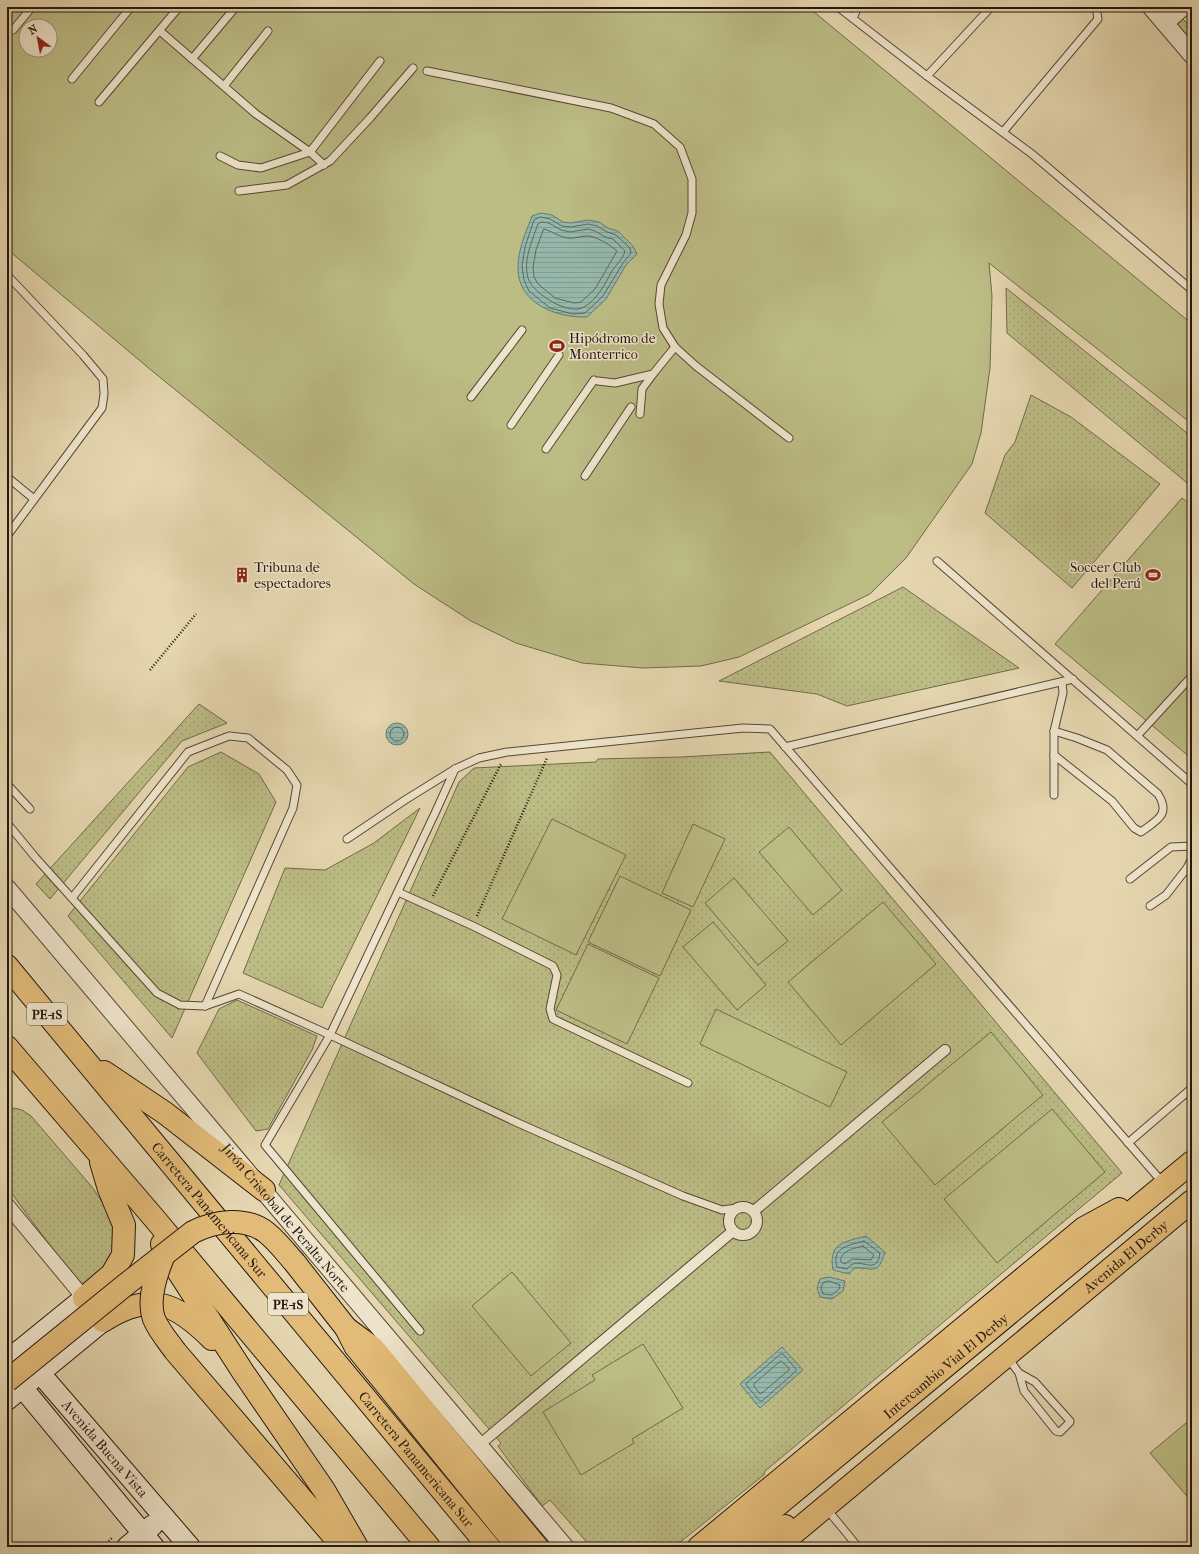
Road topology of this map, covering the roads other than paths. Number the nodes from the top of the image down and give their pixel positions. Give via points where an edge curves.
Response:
1 (32, 7) edge
2 (131, 7) edge
3 (179, 7) edge
4 (838, 7) edge
5 (858, 7) edge
6 (991, 7) edge
7 (1096, 7) edge
8 (1151, 7) edge
9 (234, 9) dead end
10 (1185, 11) edge
11 (853, 18) junction
12 (1165, 23) junction
13 (13, 30) dead end
14 (160, 31) junction
15 (268, 31) dead end
16 (1192, 55) edge
17 (192, 59) junction
18 (380, 60) dead end
19 (413, 68) dead end
20 (427, 71) dead end
21 (927, 76) junction
22 (72, 79) dead end
23 (224, 86) junction
24 (99, 102) dead end
25 (1003, 132) junction
26 (310, 152) junction
27 (220, 156) dead end
28 (324, 165) junction
29 (239, 191) dead end
30 (7, 275) edge
31 (1192, 290) edge
32 (522, 330) dead end
33 (675, 347) junction
34 (559, 355) dead end
35 (653, 374) junction
36 (471, 397) dead end
37 (631, 407) dead end
38 (640, 414) dead end
39 (511, 425) dead end
40 (788, 438) dead end
41 (546, 449) dead end
42 (585, 476) dead end
43 (7, 477) edge
44 (34, 499) junction
45 (7, 536) edge
46 (937, 561) dead end
47 (1192, 676) edge
48 (1073, 679) junction
49 (1062, 682) junction
50 (1054, 731) junction
51 (1138, 735) junction
52 (785, 747) junction
53 (1054, 755) junction
54 (455, 769) junction
55 (7, 784) edge
56 (1192, 784) edge
57 (1054, 795) dead end
58 (30, 809) dead end
59 (7, 822) edge
60 (347, 839) dead end
61 (1192, 846) edge
62 (1192, 858) edge
63 (1130, 878) dead end
64 (7, 888) edge
65 (398, 892) junction
66 (72, 898) junction
67 (1150, 906) dead end
68 (7, 966) edge
69 (205, 1006) junction
70 (330, 1035) junction
71 (7, 1047) edge
72 (945, 1050) dead end
73 (88, 1062) junction
74 (688, 1083) dead end
75 (1192, 1088) edge
76 (1128, 1143) junction
77 (98, 1154) junction
78 (1192, 1162) edge
79 (1164, 1185) junction
80 (264, 1190) junction
81 (1192, 1201) edge
82 (7, 1205) edge
83 (737, 1208) junction
84 (754, 1211) junction
85 (154, 1218) junction
86 (733, 1230) junction
87 (164, 1255) junction
88 (1078, 1297) junction
89 (84, 1298) junction
90 (103, 1321) joint
91 (346, 1328) junction
92 (420, 1331) dead end
93 (1006, 1355) junction
94 (13, 1356) edge
95 (7, 1369) edge
96 (243, 1372) junction
97 (39, 1373) junction
98 (1019, 1373) junction
99 (12, 1389) edge
100 (478, 1446) junction
101 (324, 1490) junction
102 (825, 1506) junction
103 (164, 1516) junction
104 (148, 1540) edge
105 (127, 1547) edge
106 (190, 1547) edge
107 (343, 1547) edge
108 (357, 1547) edge
109 (369, 1547) edge
110 (429, 1547) edge
111 (489, 1547) edge
112 (518, 1547) edge
113 (537, 1547) edge
114 (565, 1547) edge
115 (698, 1547) edge
116 (727, 1547) edge
117 (760, 1547) edge
118 (777, 1547) edge
119 (858, 1547) edge

1 - 13 lane
2 - 22 lane
3 - 14 lane
4 - 11 lane
5 - 11 lane
6 - 21 lane
7 - 25 lane via 1098,19
8 - 12 street
9 - 17 lane
10 - 12 street
11 - 21 lane
12 - 16 street
14 - 17 lane
14 - 24 lane
15 - 23 lane
17 - 23 lane
18 - 26 lane
19 - 28 lane via 370,118
20 - 33 lane via 611,108 654,124 680,147 692,179 692,213 686,235 661,285 660,304 663,328
21 - 25 lane
23 - 26 lane via 256,114
25 - 31 lane
26 - 27 lane via 261,168 238,165
26 - 28 lane
28 - 29 lane via 287,185
30 - 44 lane via 84,355 103,379 102,408
32 - 36 lane
33 - 35 lane
33 - 40 lane
34 - 39 lane
35 - 38 lane via 642,389
35 - 41 lane via 616,383 596,380
37 - 42 lane
43 - 44 lane
44 - 45 lane
46 - 48 lane
47 - 51 lane
48 - 49 lane
48 - 51 lane
49 - 50 lane via 1063,693
49 - 52 lane
50 - 53 lane
50 - 53 lane via 1107,750 1158,794 1163,803 1163,811 1158,820 1141,832 1134,828 1112,801
51 - 56 lane
52 - 54 lane via 770,729 743,728 507,752 478,758
52 - 76 lane
53 - 57 lane
54 - 60 lane
54 - 65 lane
55 - 58 lane
59 - 66 lane
61 - 63 lane via 1171,847
62 - 67 lane via 1166,895
64 - 80 street, Jirón Cristobal de Peralta Norte
65 - 70 lane
65 - 74 lane via 553,966 558,975 550,1009 553,1019
66 - 69 lane via 157,993 180,1005
66 - 69 lane via 188,752 229,736 248,738 288,770 297,785 293,808
68 - 73 main road, Carretera Panamericana Sur / PE-1S
69 - 70 lane via 240,994
70 - 83 lane via 676,1193 722,1210
70 - 92 lane via 265,1145
71 - 77 main road
72 - 84 street
73 - 80 main road via 165,1112
73 - 111 main road, Carretera Panamericana Sur / PE-1S
75 - 76 lane
76 - 79 lane
77 - 85 main road
77 - 89 main road via 124,1225 122,1255 112,1274
78 - 79 main road
79 - 115 main road via 1084,1228
79 - 116 main road, Intercambio Vial El Derby
80 - 100 street, Jirón Cristobal de Peralta Norte
81 - 88 main road, Avenida El Derby
82 - 89 street
83 - 84 street via 746,1207
83 - 86 street via 729,1218
84 - 86 street via 758,1219 754,1231 746,1236 736,1234
85 - 96 main road via 163,1248
85 - 110 main road
86 - 100 street
87 - 91 main road, bridge via 193,1232 204,1227 225,1222 255,1226 278,1243
87 - 99 main road, bridge
87 - 107 main road, bridge via 155,1280 152,1308 154,1320 161,1332
88 - 93 main road
88 - 117 main road via 1016,1332
89 - 94 main road
90 - 96 main road via 136,1305 156,1304 178,1310 196,1323
90 - 97 main road
91 - 112 main road via 355,1346
91 - 113 main road via 373,1348
93 - 98 lane
93 - 102 main road
94 - 97 main road, Avenida Buena Vista
95 - 99 main road, Avenida Buena Vista
96 - 101 main road
97 - 99 main road
97 - 103 main road, Avenida Buena Vista
98 - 98 lane via 1024,1391 1056,1431 1060,1432 1070,1421 1035,1382
99 - 104 main road, Avenida Buena Vista
100 - 114 street, Jirón Cristobal de Peralta Norte
101 - 108 main road
101 - 109 main road
102 - 118 main road
102 - 119 lane
103 - 104 main road
103 - 106 main road, Avenida Buena Vista
104 - 105 main road

